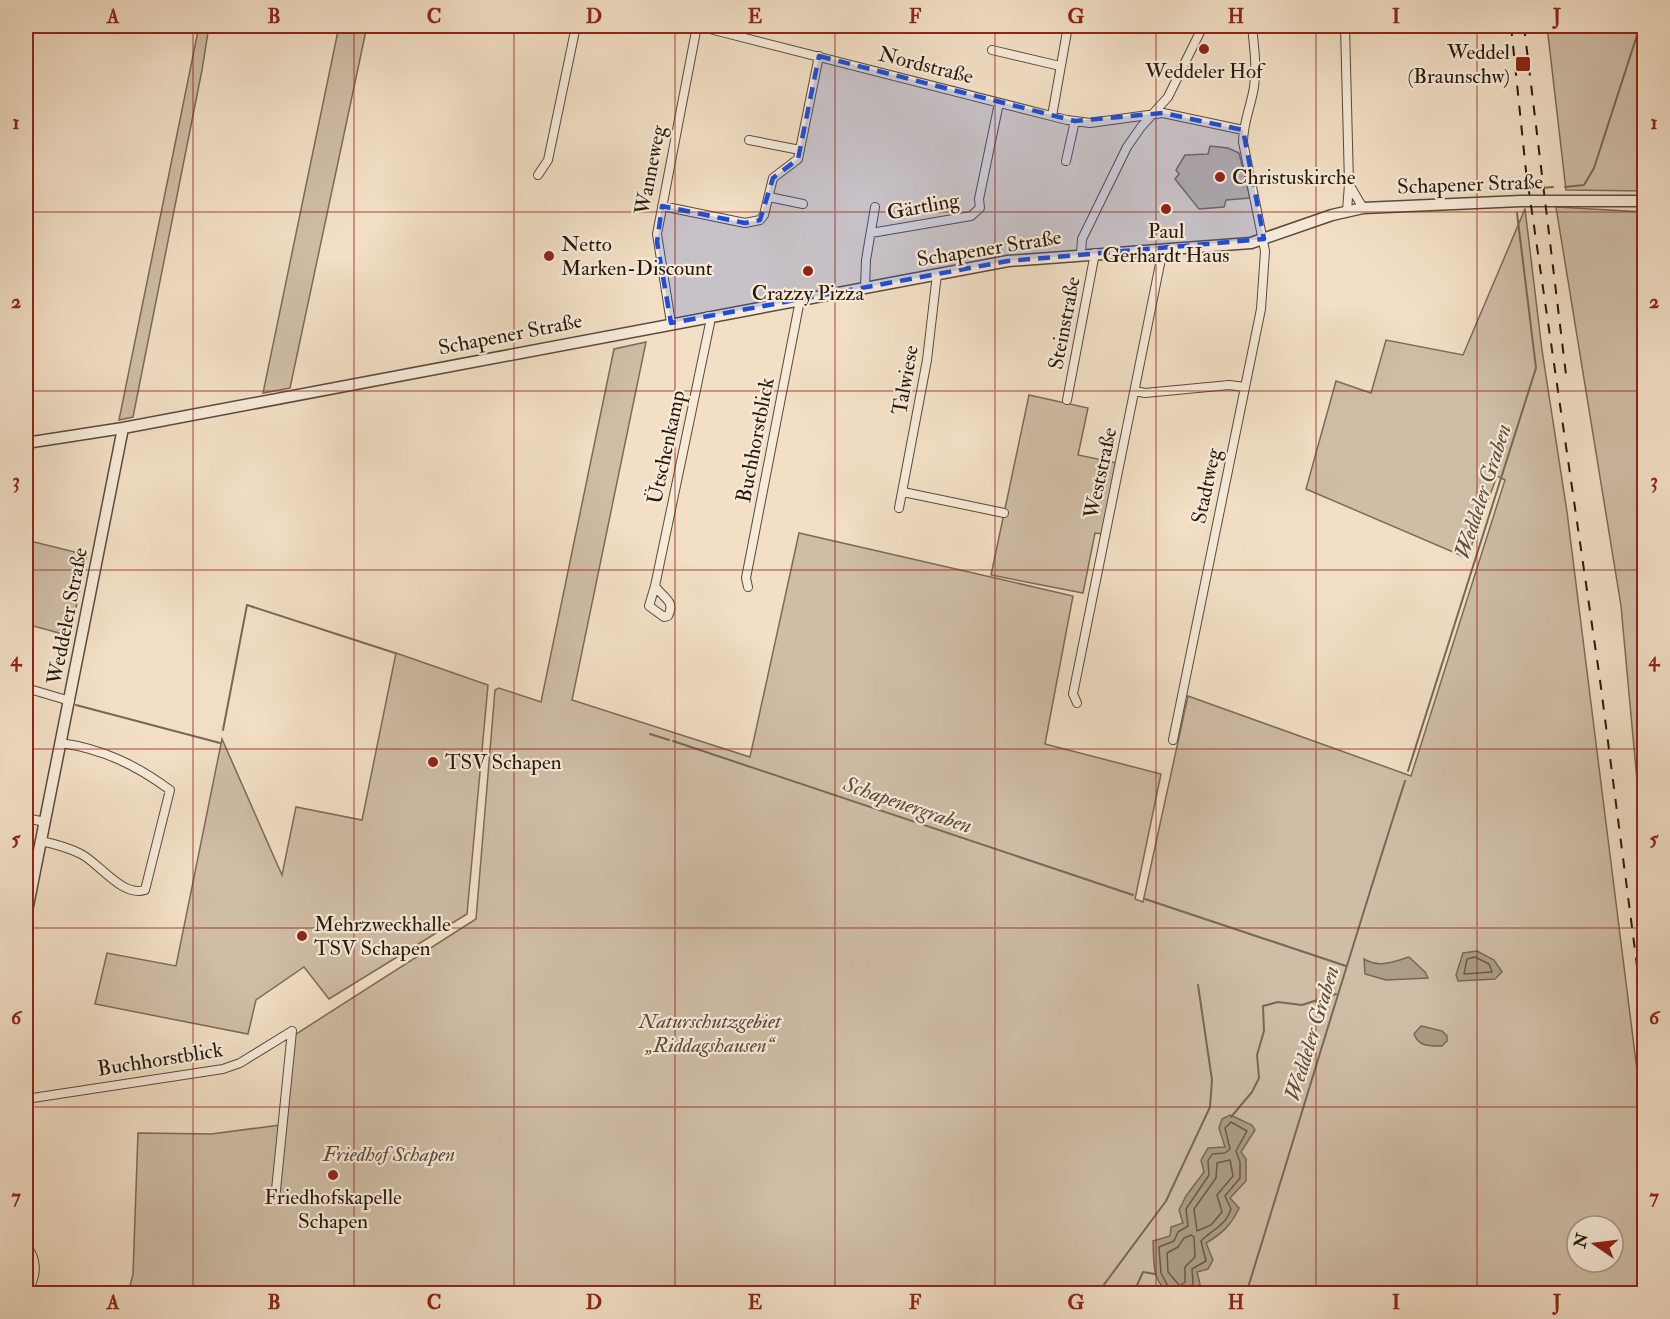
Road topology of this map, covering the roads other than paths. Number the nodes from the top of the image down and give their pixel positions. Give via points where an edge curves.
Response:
1 (576, 26) edge
2 (698, 26) edge
3 (1068, 26) edge
4 (1203, 26) edge
5 (1252, 26) edge
6 (1344, 26) edge
7 (992, 50) dead end
8 (819, 56) junction
9 (1060, 66) junction
10 (999, 102) junction
11 (1155, 114) junction
12 (1052, 116) junction
13 (1075, 121) junction
14 (1243, 130) junction
15 (748, 140) dead end
16 (800, 150) junction
17 (1066, 161) dead end
18 (538, 175) dead end
19 (1350, 184) junction
20 (769, 197) junction
21 (1644, 201) edge
22 (803, 204) dead end
23 (662, 206) junction
24 (875, 207) dead end
25 (1363, 208) junction
26 (1347, 211) junction
27 (871, 233) junction
28 (1264, 239) junction
29 (1163, 249) junction
30 (1095, 253) junction
31 (1081, 254) junction
32 (937, 274) junction
33 (864, 288) junction
34 (800, 300) junction
35 (708, 316) junction
36 (671, 323) junction
37 (1245, 387) junction
38 (1135, 391) junction
39 (1066, 400) dead end
40 (123, 428) junction
41 (26, 443) edge
42 (903, 492) junction
43 (899, 508) dead end
44 (1004, 513) dead end
45 (655, 586) dead end
46 (748, 587) dead end
47 (26, 688) edge
48 (70, 701) junction
49 (1077, 703) dead end
50 (1173, 740) dead end
51 (61, 743) junction
52 (26, 818) edge
53 (45, 822) junction
54 (41, 841) junction
55 (26, 916) edge
56 (26, 1099) edge
57 (275, 1200) dead end
58 (26, 1245) edge
59 (27, 1293) edge

1 - 18 street via 548,160
2 - 8 street, Nordstraße
2 - 23 street, Wanneweg
3 - 9 street
4 - 11 street via 1175,85
5 - 14 street, Stadtweg via 1256,71
6 - 19 street
7 - 9 street
8 - 10 street, Nordstraße
8 - 16 street
9 - 12 street
10 - 12 street, Nordstraße
10 - 27 street, Gärtling via 980,208 971,216
11 - 13 street, Nordstraße via 1090,123
11 - 14 street, Nordstraße
11 - 31 street via 1127,147 1082,239
12 - 13 street, Nordstraße
13 - 17 street
14 - 28 street, Stadtweg via 1244,153
15 - 16 street
16 - 20 street via 798,159 773,178
19 - 25 street
19 - 26 street
20 - 22 street
20 - 23 street via 760,220 745,223
21 - 25 street, Schapener Straße
23 - 36 street, Wanneweg via 657,242
24 - 27 street, Gärtling
25 - 26 street, Schapener Straße
26 - 28 street, Schapener Straße
27 - 33 street, Gärtling
28 - 29 street, Schapener Straße via 1236,245
28 - 37 street, Stadtweg via 1261,309
29 - 30 street, Schapener Straße
29 - 38 street, Weststraße
30 - 31 street, Schapener Straße
30 - 39 street, Steinstraße
31 - 32 street, Schapener Straße via 1008,261
32 - 33 street, Schapener Straße
32 - 42 street, Talwiese via 927,360
33 - 34 street, Schapener Straße
34 - 35 street, Schapener Straße
34 - 46 street, Buchhorstblick via 746,578
35 - 36 street, Schapener Straße
35 - 45 street, Ütschenkamp via 710,324
36 - 40 street, Schapener Straße
37 - 38 street
37 - 50 street, Stadtweg
38 - 49 street, Weststraße via 1073,694
40 - 41 street, Schapener Straße
40 - 48 street, Weddeler Straße
42 - 43 street, Talwiese
42 - 44 street
47 - 48 street
48 - 51 street, Weddeler Straße
51 - 53 street, Weddeler Straße
51 - 54 street via 97,749 116,757 170,790 145,890 135,890 117,881 82,855
52 - 53 street
53 - 54 street, Weddeler Straße
54 - 55 street, Weddeler Straße
56 - 57 street, Buchhorstblick via 223,1069 292,1031
58 - 59 street via 35,1264 34,1281

